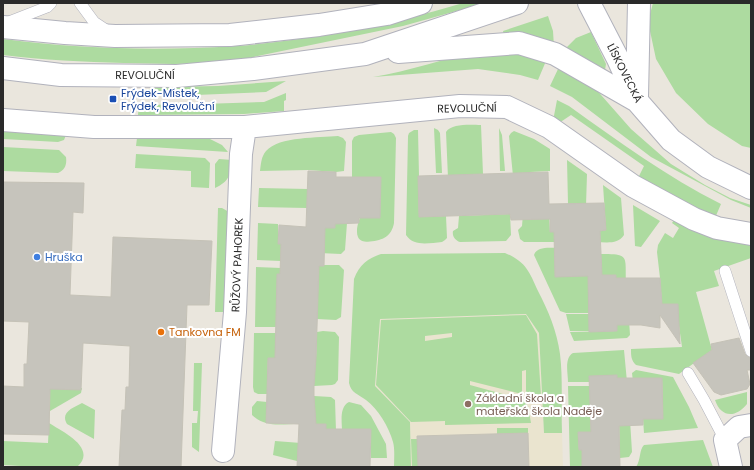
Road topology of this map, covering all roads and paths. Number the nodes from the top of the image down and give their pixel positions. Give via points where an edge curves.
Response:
1 (51, 3) edge
2 (80, 3) edge
3 (422, 3) edge
4 (517, 3) edge
5 (589, 3) edge
6 (639, 3) edge
7 (3, 26) edge
8 (115, 36) junction
9 (365, 54) junction
10 (3, 68) edge
11 (637, 101) junction
12 (3, 120) edge
13 (246, 127) junction
14 (751, 188) edge
15 (751, 234) edge
16 (725, 271) dead end
17 (751, 351) edge
18 (688, 373) dead end
19 (738, 431) edge
20 (223, 451) dead end
21 (731, 467) edge

1 - 7 lane
2 - 8 lane via 94,22
3 - 8 main road via 380,15 230,35
4 - 9 main road, REVOLUČNÍ
5 - 11 main road, LÍSKOVECKÁ
6 - 11 main road
7 - 8 main road via 65,34
9 - 10 main road, REVOLUČNÍ via 177,76 61,75
9 - 11 main road via 519,43 555,54
11 - 14 main road, LÍSKOVECKÁ via 671,140 708,167
12 - 13 main road, REVOLUČNÍ via 94,127
13 - 15 main road, REVOLUČNÍ via 460,106 507,107 549,127 633,186 694,219 717,228
13 - 20 main road, RŮŽOVÝ PAHOREK via 241,154 235,312
16 - 17 lane
18 - 19 lane via 704,400
19 - 21 main road

